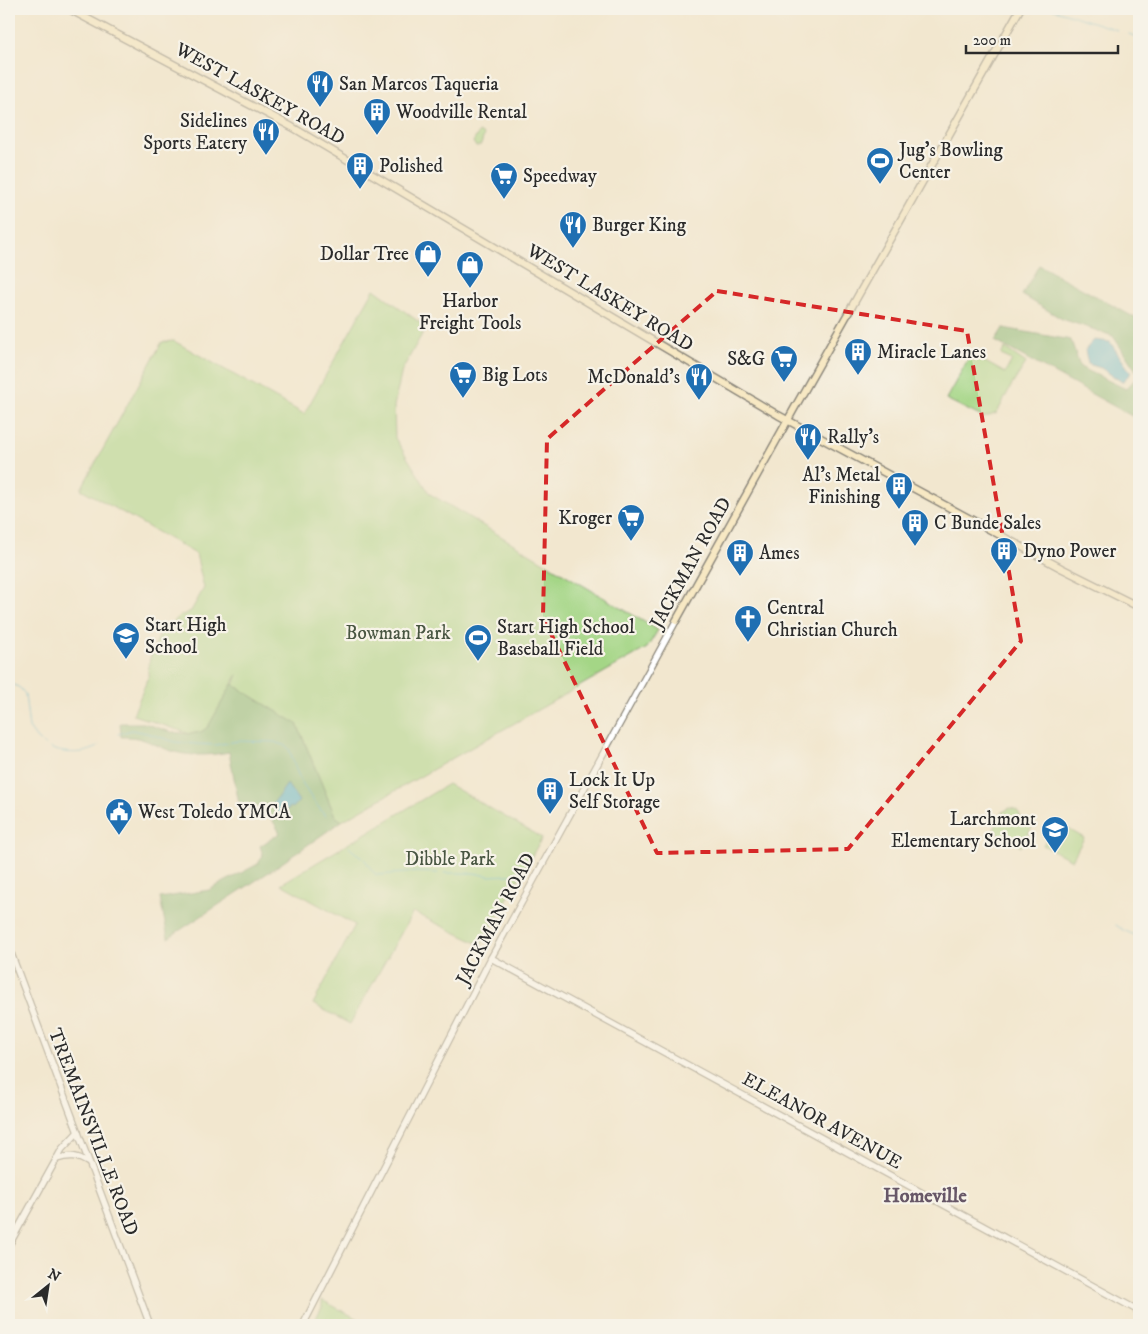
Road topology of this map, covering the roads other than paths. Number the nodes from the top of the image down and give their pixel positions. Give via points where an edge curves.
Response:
1 (69, 9) edge
2 (1020, 9) edge
3 (787, 420) junction
4 (1139, 607) edge
5 (676, 621) joint
6 (9, 948) edge
7 (491, 958) junction
8 (78, 1132) junction
9 (56, 1159) junction
10 (89, 1163) junction
11 (9, 1245) edge
12 (1139, 1311) edge
13 (150, 1325) edge
14 (303, 1325) edge

1 - 3 main road, WEST LASKEY ROAD via 318,141
2 - 3 main road, JACKMAN ROAD
3 - 4 main road, WEST LASKEY ROAD
3 - 5 main road, JACKMAN ROAD
5 - 7 street, JACKMAN ROAD
6 - 8 street, TREMAINSVILLE ROAD
7 - 12 street, ELEANOR AVENUE
7 - 14 street, JACKMAN ROAD
8 - 9 street
8 - 10 street, TREMAINSVILLE ROAD
9 - 10 street via 72,1155
9 - 11 street
10 - 13 street, TREMAINSVILLE ROAD

